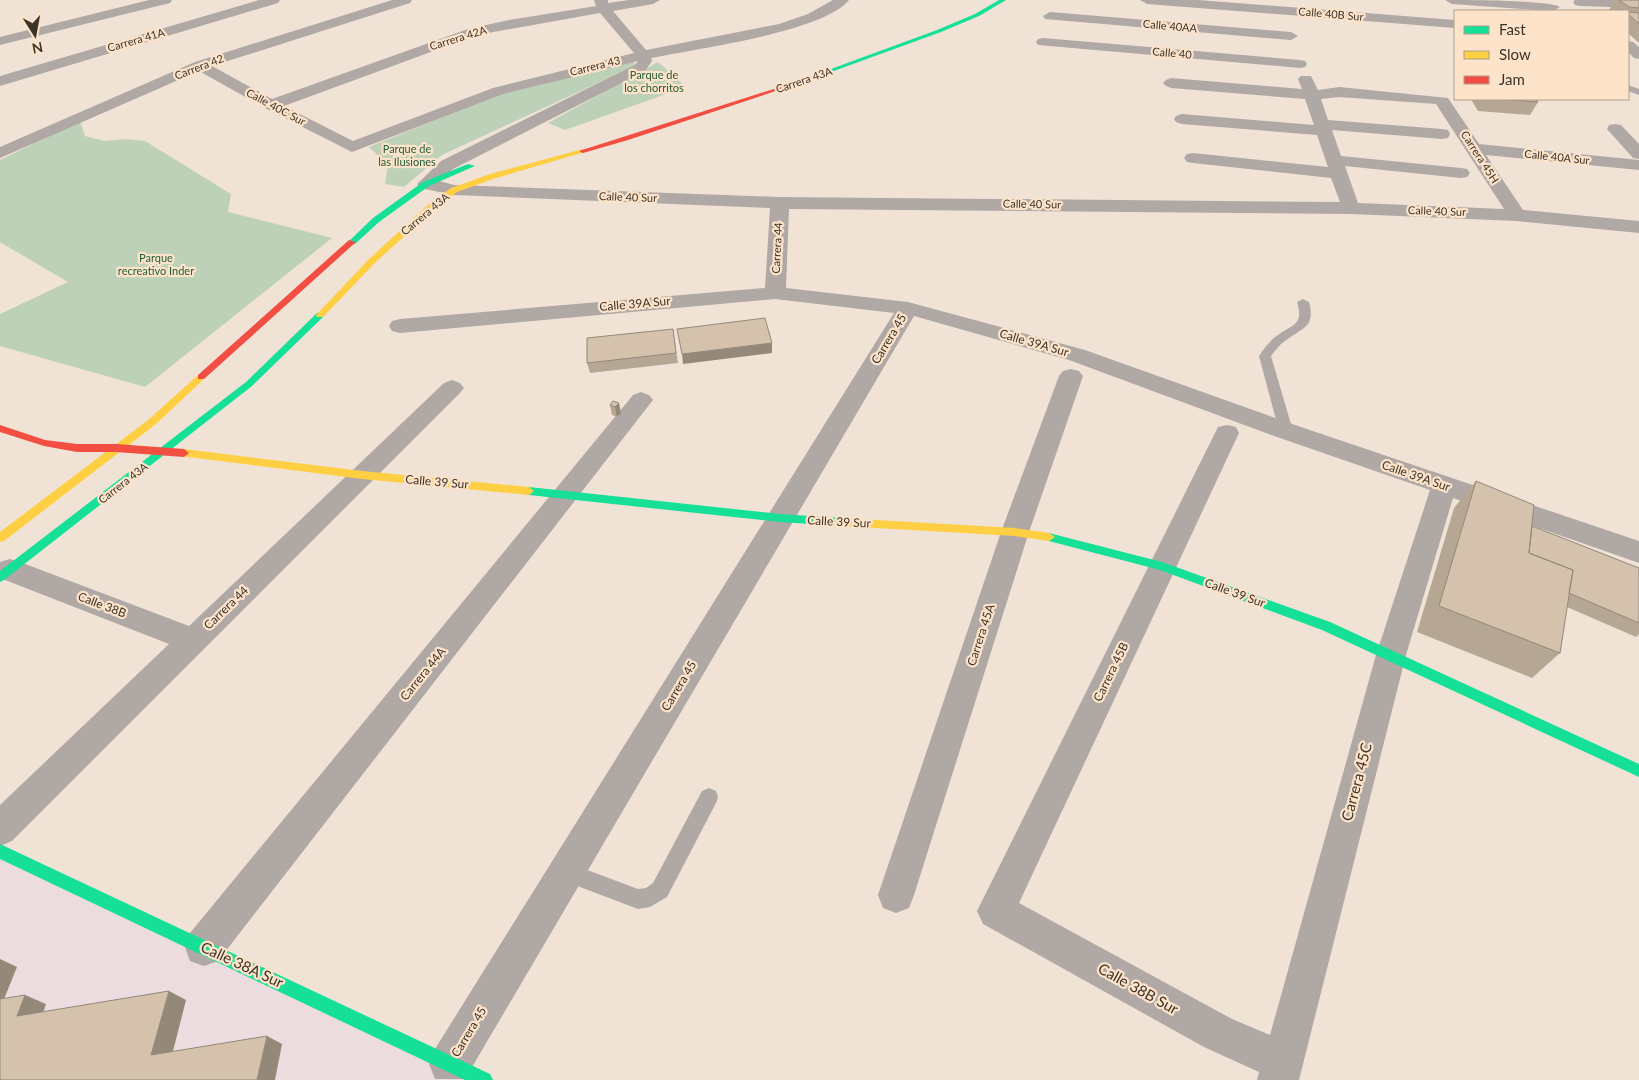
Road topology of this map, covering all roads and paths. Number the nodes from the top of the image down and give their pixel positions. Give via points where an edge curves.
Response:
1 (273, 0) edge
2 (358, 0) edge
3 (405, 0) edge
4 (653, 0) edge
5 (842, 0) edge
6 (1003, 0) edge
7 (1147, 0) edge
8 (1343, 0) edge
9 (1452, 0) edge
10 (602, 4) edge
11 (1582, 4) edge
12 (1639, 4) edge
13 (161, 6) edge
14 (1553, 7) dead end
15 (378, 9) junction
16 (1285, 10) junction
17 (1050, 16) dead end
18 (1351, 16) junction
19 (191, 24) junction
20 (1454, 24) edge
21 (1291, 36) junction
22 (1043, 42) dead end
23 (1629, 46) edge
24 (2, 48) edge
25 (643, 55) junction
26 (1639, 55) edge
27 (22, 61) dead end
28 (1300, 64) junction
29 (200, 66) junction
30 (36, 69) junction
31 (0, 81) edge
32 (1171, 83) dead end
33 (1313, 95) junction
34 (270, 105) junction
35 (1182, 119) dead end
36 (1322, 128) junction
37 (1615, 129) dead end
38 (1442, 134) dead end
39 (352, 147) joint
40 (1476, 149) junction
41 (0, 153) edge
42 (1639, 154) edge
43 (1193, 158) dead end
44 (480, 164) dead end
45 (1639, 165) edge
46 (1336, 166) junction
47 (1461, 173) dead end
48 (426, 184) junction
49 (454, 190) junction
50 (780, 203) junction
51 (1351, 208) junction
52 (1517, 215) junction
53 (1639, 228) edge
54 (775, 293) junction
55 (1302, 302) dead end
56 (908, 308) junction
57 (400, 326) dead end
58 (1071, 376) dead end
59 (452, 388) dead end
60 (641, 400) dead end
61 (0, 428) edge
62 (1286, 431) junction
63 (1228, 433) dead end
64 (116, 448) junction
65 (164, 451) junction
66 (362, 475) junction
67 (1444, 486) junction
68 (567, 494) junction
69 (780, 518) junction
70 (1015, 532) junction
71 (0, 538) edge
72 (1639, 552) edge
73 (1162, 566) junction
74 (5, 574) edge
75 (193, 640) junction
76 (1391, 655) junction
77 (1639, 770) edge
78 (709, 797) dead end
79 (0, 829) edge
80 (0, 851) edge
81 (566, 872) junction
82 (896, 895) dead end
83 (996, 911) joint
84 (204, 947) junction
85 (450, 1064) junction
86 (1280, 1071) edge
87 (484, 1080) edge

1 - 19 street, Carrera 41A
2 - 15 street
3 - 15 street, Carrera 42
4 - 10 street, Carrera 42A
5 - 25 street, Carrera 43 via 807,20 782,28
6 - 49 main road, Carrera 43A via 946,28 822,75
7 - 16 street, Calle 40B Sur
8 - 18 street
9 - 14 street
10 - 25 street
10 - 34 street, Carrera 42A via 473,32
11 - 12 street
13 - 19 street
13 - 24 street
15 - 29 street, Carrera 42
16 - 18 street, Calle 40B Sur
16 - 21 street
17 - 21 street, Calle 40AA
18 - 20 street, Calle 40B Sur
19 - 30 street, Carrera 41A
21 - 28 street
22 - 28 street, Calle 40
23 - 26 street
25 - 39 street, Carrera 43 via 498,91
25 - 48 street, Carrera 43A via 645,61 640,68 447,165
27 - 30 street
28 - 33 street
29 - 34 street, Calle 40C Sur
29 - 41 street, Carrera 42
30 - 31 street, Carrera 41A
32 - 33 street
33 - 36 street
33 - 40 street, Carrera 45H via 1339,92 1437,100
34 - 39 street, Calle 40C Sur
35 - 36 street
36 - 38 street
36 - 46 street
37 - 42 street
40 - 45 street, Calle 40A Sur
40 - 52 street, Carrera 45H
43 - 46 street
44 - 48 main road, Carrera 43A
46 - 47 street
46 - 51 street
48 - 49 street, Calle 40 Sur
48 - 64 main road, Carrera 43A via 376,220 152,422
49 - 50 street, Calle 40 Sur
49 - 65 main road, Carrera 43A via 372,261 249,384
50 - 51 street, Calle 40 Sur
50 - 54 street, Carrera 44
51 - 52 street, Calle 40 Sur
52 - 53 street, Calle 40 Sur
54 - 56 street, Calle 39A Sur
54 - 57 street, Calle 39A Sur
55 - 62 lane via 1306,311 1300,328 1280,339 1265,356
56 - 62 street, Calle 39A Sur via 1077,355
56 - 69 street, Carrera 45
58 - 70 street, Carrera 45A
59 - 66 street, Carrera 44
60 - 68 street, Carrera 44A
61 - 64 main road, Calle 39 Sur via 77,448
62 - 67 street, Calle 39A Sur
63 - 73 street, Carrera 45B
64 - 65 main road, Calle 39 Sur
64 - 71 main road, Carrera 43A
65 - 66 main road, Calle 39 Sur
65 - 74 main road, Carrera 43A
66 - 68 main road, Calle 39 Sur
66 - 75 street, Carrera 44
67 - 72 street, Calle 39A Sur
67 - 76 street, Carrera 45C
68 - 69 main road, Calle 39 Sur
68 - 84 street, Carrera 44A
69 - 70 main road, Calle 39 Sur
69 - 81 street, Carrera 45
70 - 73 main road, Calle 39 Sur via 1059,539
70 - 82 street, Carrera 45A
73 - 76 main road, Calle 39 Sur via 1326,626
73 - 83 street, Carrera 45B
74 - 75 street, Calle 38B
75 - 79 street, Carrera 44
76 - 77 main road, Calle 39 Sur
76 - 86 street, Carrera 45C
78 - 81 lane via 660,890 650,898 638,899
80 - 84 main road, Calle 38A Sur
81 - 85 street, Carrera 45
83 - 86 street, Calle 38B Sur via 1218,1033
84 - 85 main road, Calle 38A Sur
85 - 87 main road, Calle 38A Sur

